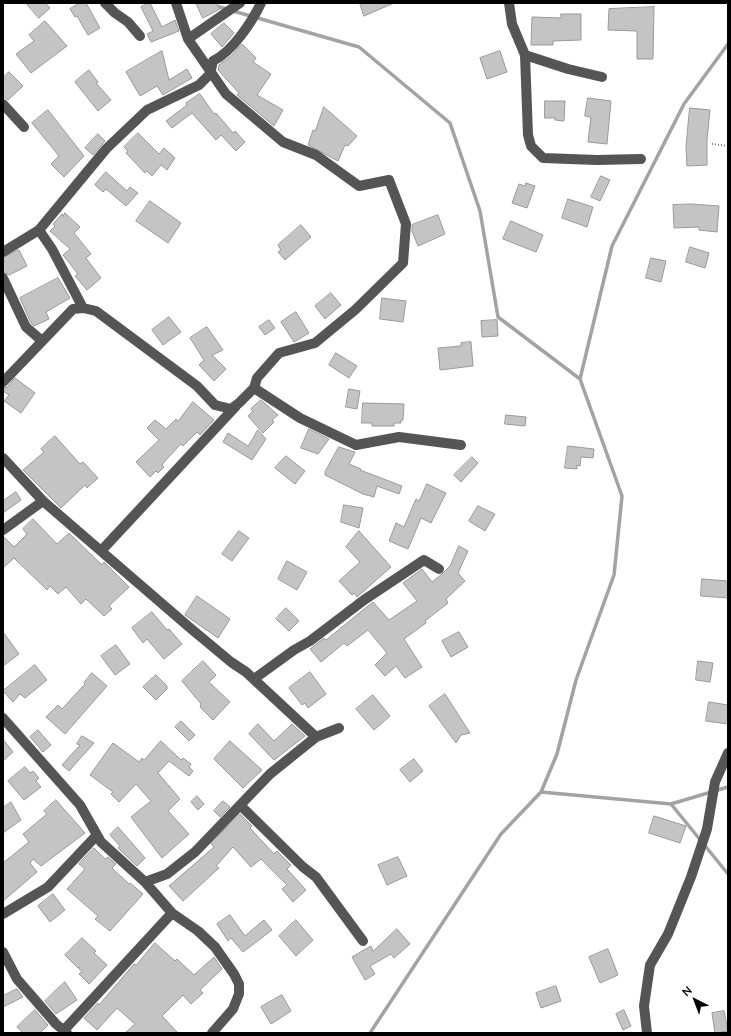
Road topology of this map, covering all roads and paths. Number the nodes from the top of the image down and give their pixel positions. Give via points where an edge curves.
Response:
1 (105, 3) edge
2 (176, 3) edge
3 (240, 3) edge
4 (261, 3) edge
5 (509, 3) edge
6 (140, 36) dead end
7 (188, 39) junction
8 (525, 55) junction
9 (210, 74) junction
10 (602, 77) dead end
11 (3, 104) edge
12 (24, 127) dead end
13 (712, 144) dead end
14 (728, 146) edge
15 (641, 159) dead end
16 (38, 230) junction
17 (3, 252) edge
18 (3, 278) edge
19 (83, 308) junction
20 (42, 340) junction
21 (3, 382) edge
22 (254, 388) junction
23 (239, 403) junction
24 (461, 444) dead end
25 (3, 458) edge
26 (43, 501) junction
27 (3, 530) edge
28 (101, 551) junction
29 (439, 569) dead end
30 (254, 679) junction
31 (3, 718) edge
32 (339, 728) dead end
33 (316, 737) junction
34 (728, 753) edge
35 (241, 806) junction
36 (98, 835) junction
37 (145, 882) junction
38 (172, 913) junction
39 (3, 914) edge
40 (363, 940) dead end
41 (3, 952) edge
42 (66, 1031) edge
43 (212, 1033) edge
44 (647, 1033) edge

1 - 6 street
2 - 7 street
3 - 7 street
4 - 9 street via 242,34 213,61
5 - 8 street via 512,24
7 - 9 street
8 - 10 street
8 - 15 street via 528,135 531,146 543,158
9 - 16 street via 199,85 147,110 106,149
9 - 22 street via 226,94 283,142 316,155 359,186 389,180 406,224 403,263 355,310 315,343 279,353 257,378
11 - 12 street
13 - 14 path
16 - 17 street
16 - 19 street via 52,249
18 - 20 street via 26,327
19 - 20 street via 73,309
19 - 23 street via 96,311 197,386 215,405 231,409
20 - 21 street
22 - 23 street
22 - 24 street via 300,418 356,444 399,437
23 - 28 street
25 - 26 street
26 - 27 street
26 - 28 street
28 - 30 street
29 - 30 street via 424,560
30 - 33 street
31 - 36 street via 70,792
32 - 33 street
33 - 35 street via 270,774
34 - 44 street via 715,782 706,829 691,877 668,934 650,964 644,1006
35 - 37 street via 195,852 167,874
35 - 40 street via 303,868 316,877
36 - 37 street via 112,853
36 - 39 street via 48,888
37 - 38 street
38 - 42 street
38 - 43 street via 216,947 240,984 233,1010
41 - 42 street via 17,979 56,1024

